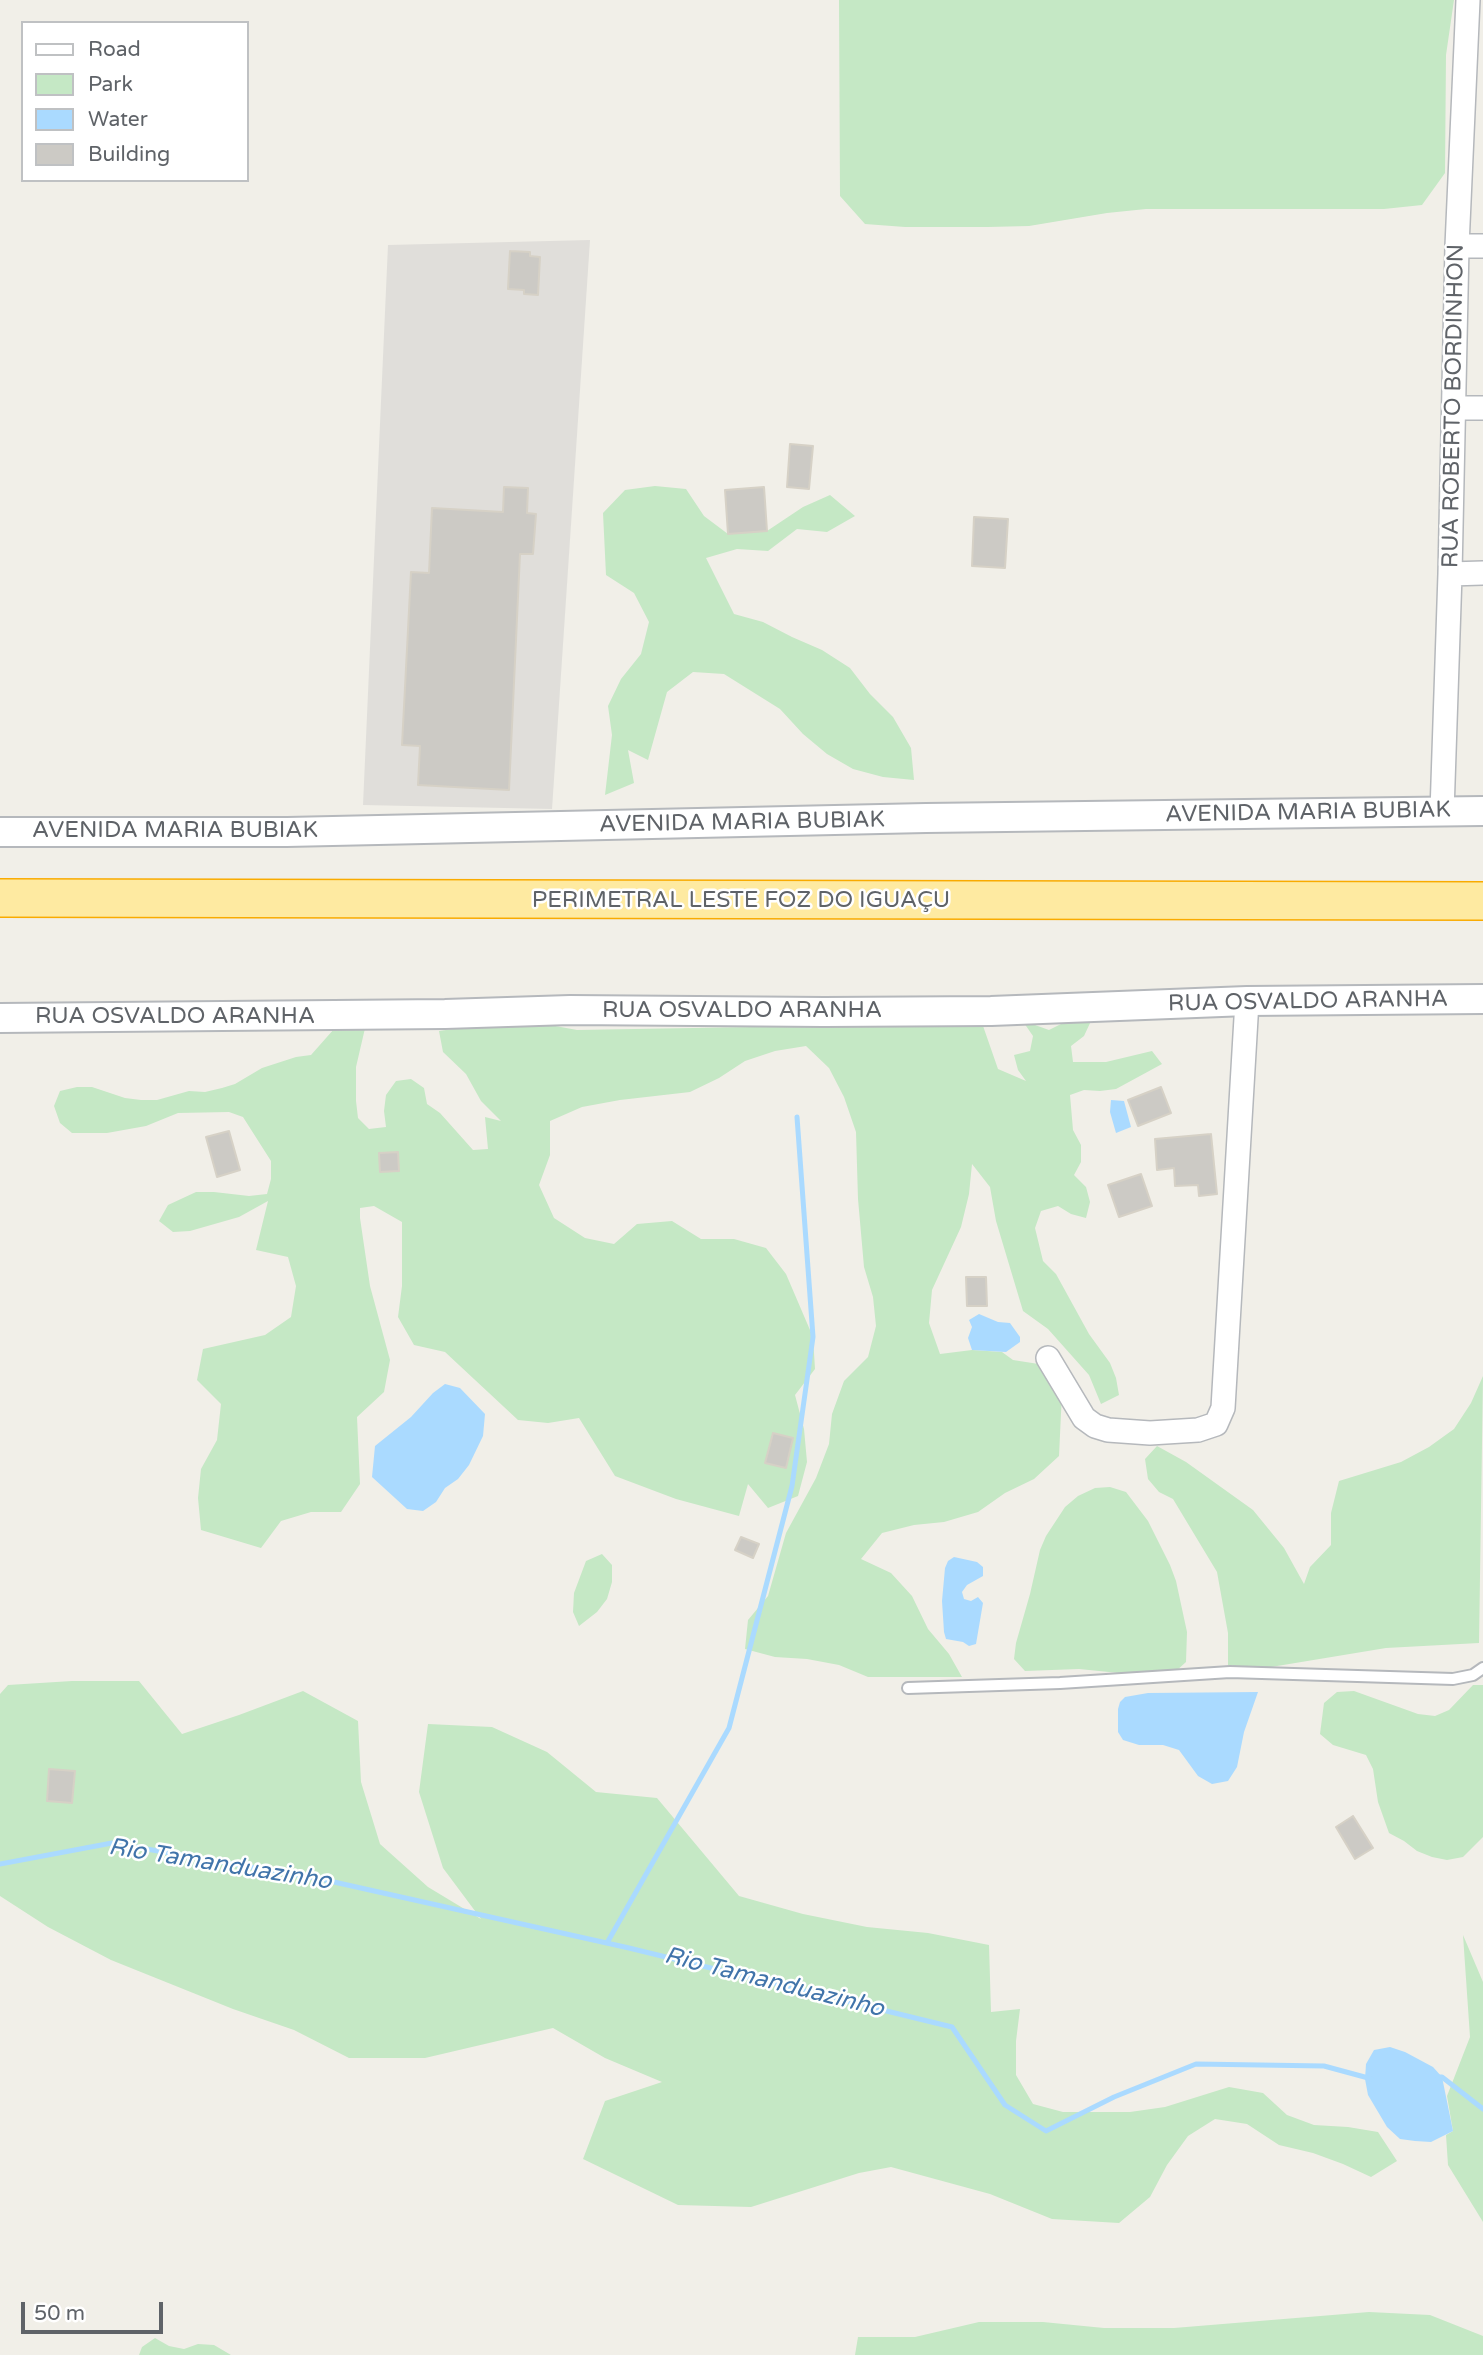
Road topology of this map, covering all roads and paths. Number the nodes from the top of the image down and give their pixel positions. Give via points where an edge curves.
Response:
1 (1468, 0) edge
2 (1457, 246) junction
3 (1483, 246) edge
4 (1454, 408) junction
5 (1483, 408) edge
6 (1483, 573) edge
7 (1450, 574) junction
8 (1483, 811) edge
9 (1442, 812) junction
10 (0, 832) edge
11 (0, 898) edge
12 (1483, 901) edge
13 (1483, 999) edge
14 (1247, 1001) junction
15 (0, 1018) edge
16 (1048, 1358) dead end
17 (1483, 1668) edge
18 (908, 1688) dead end

1 - 2 street, RUA ROBERTO BORDINHON
2 - 3 street
2 - 4 street, RUA ROBERTO BORDINHON
4 - 5 street
4 - 7 street, RUA ROBERTO BORDINHON
6 - 7 street
7 - 9 street, RUA ROBERTO BORDINHON
8 - 9 street, AVENIDA MARIA BUBIAK
9 - 10 street, AVENIDA MARIA BUBIAK via 287,832
11 - 12 highway, PERIMETRAL LESTE FOZ DO IGUAÇU
13 - 14 street, RUA OSVALDO ARANHA
14 - 15 street, RUA OSVALDO ARANHA via 991,1011 570,1010
14 - 16 street via 1223,1408 1216,1424 1198,1430 1150,1433 1095,1426 1084,1418
17 - 18 lane via 1452,1679 1230,1672

